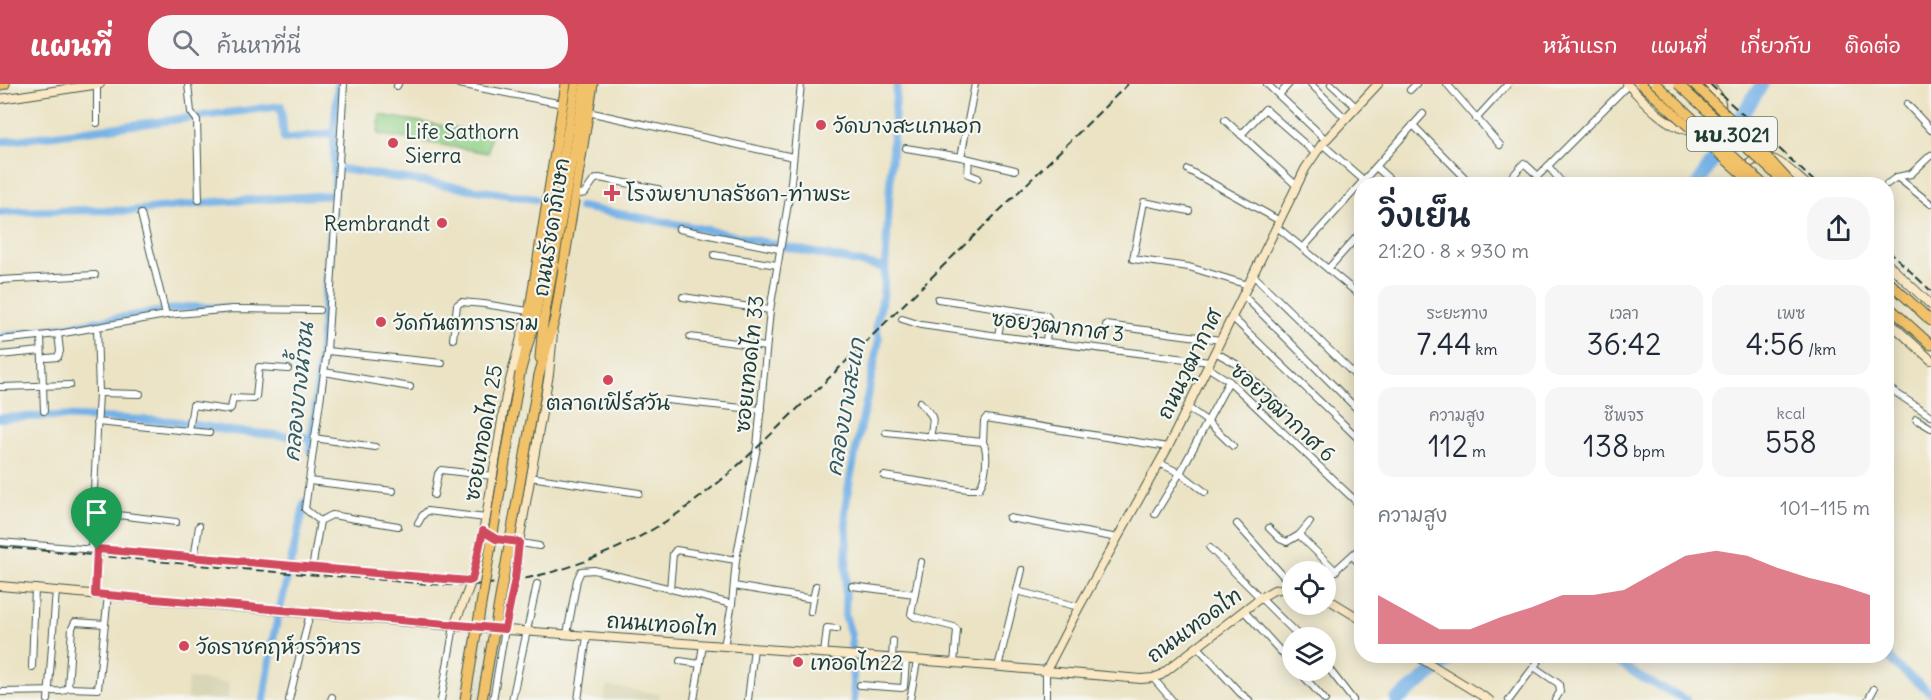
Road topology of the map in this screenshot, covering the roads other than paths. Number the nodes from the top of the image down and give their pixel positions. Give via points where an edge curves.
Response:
1 (5, 84) edge
2 (98, 84) edge
3 (188, 84) edge
4 (344, 84) edge
5 (459, 84) edge
6 (566, 84) edge
7 (576, 84) edge
8 (585, 84) edge
9 (593, 84) edge
10 (801, 84) edge
11 (975, 84) edge
12 (1267, 84) edge
13 (1289, 84) edge
14 (1311, 84) edge
15 (1331, 84) edge
16 (1378, 84) edge
17 (1416, 84) edge
18 (1447, 84) edge
19 (1508, 84) edge
20 (1641, 84) edge
21 (1656, 84) edge
22 (1678, 84) edge
23 (1694, 84) edge
24 (1708, 84) edge
25 (0, 85) edge
26 (1627, 85) edge
27 (1410, 90) dead end
28 (1279, 94) junction
29 (0, 99) edge
30 (563, 104) junction
31 (1907, 104) dead end
32 (1356, 107) junction
33 (588, 112) junction
34 (1423, 114) dead end
35 (1345, 118) junction
36 (1476, 119) junction
37 (1225, 120) dead end
38 (97, 123) dead end
39 (1413, 125) junction
40 (1931, 130) edge
41 (1241, 135) junction
42 (1324, 142) junction
43 (1500, 145) dead end
44 (906, 148) dead end
45 (1315, 153) junction
46 (1931, 155) edge
47 (793, 157) junction
48 (961, 158) junction
49 (969, 159) junction
50 (1548, 166) junction
51 (1376, 167) junction
52 (1015, 170) dead end
53 (1188, 170) dead end
54 (1360, 177) edge
55 (1370, 177) edge
56 (1387, 177) edge
57 (1464, 177) edge
58 (1512, 177) edge
59 (1557, 177) edge
60 (1742, 177) edge
61 (1745, 177) edge
62 (1756, 177) edge
63 (1778, 177) edge
64 (1785, 177) edge
65 (1798, 177) edge
66 (1897, 177) junction
67 (978, 178) dead end
68 (1894, 179) edge
69 (1298, 186) junction
70 (658, 189) dead end
71 (575, 195) junction
72 (1354, 195) edge
73 (199, 200) dead end
74 (1931, 204) edge
75 (1189, 211) dead end
76 (141, 214) dead end
77 (1278, 224) junction
78 (679, 228) dead end
79 (1354, 240) edge
80 (780, 247) junction
81 (1303, 248) junction
82 (714, 255) dead end
83 (777, 265) junction
84 (1328, 269) junction
85 (1894, 270) edge
86 (1253, 275) junction
87 (95, 276) dead end
88 (0, 280) edge
89 (1248, 285) junction
90 (1894, 287) edge
91 (1354, 290) edge
92 (1243, 295) junction
93 (683, 297) dead end
94 (938, 299) dead end
95 (1931, 305) edge
96 (1003, 308) junction
97 (319, 310) dead end
98 (770, 310) junction
99 (1894, 311) edge
100 (528, 313) junction
101 (166, 315) junction
102 (1232, 316) junction
103 (555, 318) junction
104 (902, 319) dead end
105 (1931, 321) edge
106 (1106, 325) dead end
107 (1894, 326) edge
108 (97, 327) junction
109 (58, 334) junction
110 (41, 336) junction
111 (998, 336) junction
112 (690, 337) dead end
113 (453, 339) dead end
114 (0, 340) edge
115 (1221, 340) junction
116 (1046, 342) junction
117 (1931, 345) edge
118 (766, 347) junction
119 (41, 351) junction
120 (327, 351) junction
121 (1215, 352) junction
122 (0, 355) edge
123 (47, 358) dead end
124 (1931, 360) edge
125 (442, 363) dead end
126 (1209, 364) junction
127 (288, 369) dead end
128 (324, 372) junction
129 (520, 373) junction
130 (1354, 374) edge
131 (539, 375) junction
132 (1229, 381) junction
133 (70, 385) dead end
134 (43, 386) junction
135 (0, 387) edge
136 (411, 387) dead end
137 (1894, 392) edge
138 (99, 393) junction
139 (140, 394) dead end
140 (667, 400) dead end
141 (920, 402) dead end
142 (1354, 406) edge
143 (1187, 407) junction
144 (761, 410) junction
145 (44, 411) dead end
146 (1286, 411) dead end
147 (1931, 416) edge
148 (98, 418) junction
149 (1916, 419) dead end
150 (1208, 422) junction
151 (190, 426) junction
152 (1931, 428) edge
153 (886, 432) dead end
154 (209, 433) dead end
155 (1354, 434) edge
156 (930, 436) junction
157 (314, 438) junction
158 (983, 442) junction
159 (1233, 446) dead end
160 (375, 447) dead end
161 (1168, 447) junction
162 (1159, 463) junction
163 (1179, 473) junction
164 (493, 476) junction
165 (884, 476) dead end
166 (530, 477) junction
167 (309, 481) junction
168 (393, 491) dead end
169 (1204, 492) dead end
170 (639, 493) dead end
171 (434, 495) dead end
172 (1354, 499) edge
173 (93, 512) junction
174 (1155, 514) dead end
175 (486, 518) junction
176 (1009, 518) dead end
177 (320, 521) junction
178 (176, 522) dead end
179 (1310, 522) dead end
180 (418, 523) dead end
181 (1237, 524) dead end
182 (199, 526) dead end
183 (398, 526) dead end
184 (1269, 528) dead end
185 (483, 531) junction
186 (1299, 535) junction
187 (1118, 538) junction
188 (0, 542) edge
189 (519, 542) junction
190 (539, 546) dead end
191 (1210, 548) dead end
192 (94, 549) junction
193 (1352, 556) edge
194 (194, 559) junction
195 (736, 560) junction
196 (1326, 561) edge
197 (921, 562) dead end
198 (312, 569) junction
199 (1022, 570) dead end
200 (1336, 571) edge
201 (1282, 575) edge
202 (472, 580) junction
203 (537, 584) dead end
204 (0, 586) edge
205 (734, 586) junction
206 (816, 586) dead end
207 (852, 586) dead end
208 (35, 588) junction
209 (670, 589) junction
210 (1282, 589) edge
211 (57, 590) junction
212 (1020, 592) dead end
213 (95, 594) junction
214 (915, 594) junction
215 (108, 595) junction
216 (813, 598) junction
217 (1260, 598) junction
218 (732, 604) junction
219 (1336, 604) edge
220 (1079, 606) junction
221 (1244, 611) junction
222 (811, 612) dead end
223 (310, 613) junction
224 (1354, 615) edge
225 (105, 624) junction
226 (454, 626) junction
227 (1290, 627) edge
228 (505, 629) junction
229 (837, 629) dead end
230 (527, 631) junction
231 (567, 634) junction
232 (587, 636) junction
233 (893, 641) dead end
234 (703, 645) junction
235 (724, 646) junction
236 (1198, 647) junction
237 (754, 648) junction
238 (1282, 653) edge
239 (824, 654) junction
240 (892, 659) junction
241 (906, 660) junction
242 (680, 661) dead end
243 (917, 661) junction
244 (954, 663) junction
245 (1428, 663) edge
246 (1537, 663) edge
247 (700, 664) junction
248 (32, 667) dead end
249 (998, 667) junction
250 (1534, 667) junction
251 (1046, 671) junction
252 (1153, 678) junction
253 (1336, 678) edge
254 (1308, 681) edge
255 (860, 685) dead end
256 (1874, 689) dead end
257 (65, 690) junction
258 (0, 692) edge
259 (49, 692) junction
260 (48, 700) edge
261 (289, 700) edge
262 (441, 700) edge
263 (465, 700) edge
264 (482, 700) edge
265 (493, 700) edge
266 (512, 700) edge
267 (578, 700) edge
268 (694, 700) edge
269 (748, 700) edge
270 (910, 700) edge
271 (1046, 700) edge
272 (1172, 700) edge
273 (1249, 700) edge
274 (1325, 700) edge
275 (1353, 700) edge
276 (1489, 700) edge
277 (1509, 700) edge
278 (1555, 700) edge
279 (1868, 700) edge

1 - 25 main road
2 - 29 main road
2 - 38 street
3 - 73 street via 191,112 197,120
4 - 120 street
5 - 30 street
6 - 30 main road, ถนนรัชดาภิเษก
7 - 129 main road, ถนนรัชดาภิเษก via 534,323
8 - 131 main road, ถนนรัชดาภิเษก via 543,324
9 - 33 main road, ถนนรัชดาภิเษก
10 - 47 street, ซอยเทอดไท 33
11 - 48 street
12 - 28 street
13 - 28 street
14 - 35 street
15 - 32 street
16 - 32 main road, ถนนวุฒากาศ
17 - 27 street
18 - 36 street
19 - 36 street
20 - 61 main road, bridge
21 - 62 main road, นบ.3021, bridge
22 - 63 main road, นบ.3021, bridge
23 - 64 main road, bridge
24 - 26 main road, นบ.3021 via 1720,98 1721,107 1706,129 1696,132 1676,127
26 - 50 street
28 - 42 street
30 - 100 main road, ถนนรัชดาภิเษก
31 - 40 street
32 - 35 main road, ถนนวุฒากาศ
33 - 47 street
33 - 71 main road, ถนนรัชดาภิเษก
34 - 39 street
35 - 42 main road, ถนนวุฒากาศ
36 - 43 street
37 - 41 street
39 - 51 street
39 - 57 street
41 - 45 street via 1265,109
41 - 69 street
42 - 45 main road, ถนนวุฒากาศ
42 - 54 street
44 - 48 street
45 - 69 main road, ถนนวุฒากาศ
46 - 66 street via 1911,174
47 - 80 street, ซอยเทอดไท 33
48 - 49 street
49 - 52 street
49 - 67 street via 968,174
50 - 58 street via 1538,176 1524,163
50 - 59 street
51 - 55 street
51 - 56 street
53 - 77 street
60 - 65 main road, นบ.3021 via 1747,167 1762,157 1781,163
66 - 68 street
66 - 74 street
69 - 77 main road, ถนนวุฒากาศ
70 - 71 street via 599,178 585,193
71 - 103 main road, ถนนรัชดาภิเษก
72 - 81 street
75 - 89 street via 1144,202 1133,259 1189,267
76 - 101 street
77 - 81 street
77 - 86 main road, ถนนวุฒากาศ
78 - 80 street
79 - 84 street
80 - 83 street, ซอยเทอดไท 33
81 - 84 street
82 - 83 street
83 - 98 street, ซอยเทอดไท 33
84 - 91 street
85 - 95 main road
86 - 89 main road, ถนนวุฒากาศ
86 - 130 street
87 - 88 street
89 - 92 main road, ถนนวุฒากาศ
90 - 105 main road
92 - 102 main road, ถนนวุฒากาศ
92 - 142 street
93 - 98 street
94 - 96 street
96 - 111 street
96 - 116 street via 1048,315
97 - 101 street via 233,309
98 - 118 street, ซอยเทอดไท 33
99 - 117 main road
100 - 113 street via 460,302
100 - 129 main road, ถนนรัชดาภิเษก
100 - 164 main road, ซอยเทอดไท 25 via 508,386
101 - 108 street
102 - 115 main road, ถนนวุฒากาศ
102 - 155 street
103 - 131 main road, ถนนรัชดาภิเษก
103 - 166 main road
104 - 111 street, ซอยวุฒากาศ 3
106 - 115 street
107 - 124 main road
108 - 109 street
108 - 138 street
109 - 110 street
109 - 123 street via 58,357
110 - 114 street
110 - 119 street
111 - 116 street, ซอยวุฒากาศ 3
112 - 118 street
115 - 121 main road, ถนนวุฒากาศ
116 - 126 street, ซอยวุฒากาศ 3
118 - 144 street, ซอยเทอดไท 33
119 - 122 street
119 - 134 street
120 - 125 street
120 - 128 street
121 - 126 main road, ถนนวุฒากาศ
121 - 146 street via 1238,364
126 - 132 street, ซอยวุฒากาศ 6
126 - 143 main road, ถนนวุฒากาศ
127 - 151 street via 259,368 256,397 233,398 229,410 195,405
128 - 136 street
128 - 157 street
129 - 263 main road, ถนนรัชดาภิเษก, bridge
131 - 264 main road, ถนนรัชดาภิเษก, bridge
132 - 150 street
132 - 172 street, ซอยวุฒากาศ 6
133 - 134 street
134 - 135 street
134 - 145 street
137 - 147 street
138 - 139 street
138 - 148 street
140 - 144 street
141 - 156 street via 932,415
143 - 150 street
143 - 161 main road, ถนนวุฒากาศ
144 - 195 street, ซอยเทอดไท 33
148 - 151 street
148 - 173 street
149 - 152 street
150 - 159 street
150 - 163 street
151 - 154 street
153 - 156 street
156 - 158 street
157 - 160 street
157 - 167 street
158 - 161 street via 986,418
158 - 165 street via 987,451 979,489
161 - 162 main road, ถนนวุฒากาศ
162 - 163 street
162 - 187 main road, ถนนวุฒากาศ
163 - 169 street
163 - 174 street
164 - 171 street via 441,470
164 - 175 main road, ซอยเทอดไท 25
166 - 170 street
166 - 189 main road
167 - 168 street
167 - 177 street via 305,509
173 - 178 street
173 - 192 street
175 - 180 street via 427,511
175 - 185 main road, ซอยเทอดไท 25
176 - 187 street
177 - 183 street via 332,516
177 - 198 street
179 - 186 street
181 - 201 street
182 - 194 street
184 - 186 street via 1283,542
185 - 189 street via 496,539
185 - 202 main road, ซอยเทอดไท 25
186 - 196 street
187 - 220 main road, ถนนวุฒากาศ
188 - 192 street
189 - 190 street
189 - 228 main road
191 - 217 street
192 - 194 street
192 - 213 street
193 - 200 street
194 - 198 street
195 - 205 street, ซอยเทอดไท 33
195 - 209 street via 676,550
197 - 214 street
198 - 202 street
199 - 249 street
202 - 226 main road, ซอยเทอดไท 25
203 - 230 street
204 - 208 main road, ถนนเทอดไท
205 - 216 street
205 - 218 street, ซอยเทอดไท 33
206 - 216 street
207 - 214 street
208 - 211 main road, ถนนเทอดไท
208 - 248 street
209 - 218 street
209 - 231 street via 594,570 581,571
210 - 217 main road, ถนนเทอดไท
211 - 213 main road, ถนนเทอดไท
211 - 259 street
212 - 220 street
213 - 215 main road, ถนนเทอดไท
214 - 244 street via 911,615 957,630
215 - 223 main road, ถนนเทอดไท
215 - 225 street
216 - 222 street
217 - 221 main road, ถนนเทอดไท
217 - 227 street
218 - 235 street, ซอยเทอดไท 33
219 - 224 main road
220 - 251 main road, ถนนวุฒากาศ
221 - 236 main road, ถนนเทอดไท
221 - 238 street
223 - 226 main road, ถนนเทอดไท
223 - 261 street
225 - 257 street via 98,689
225 - 257 street via 74,624
226 - 228 main road, ถนนเทอดไท
226 - 262 street
228 - 230 main road, ถนนเทอดไท
228 - 265 street
229 - 239 street via 827,628
230 - 231 main road, ถนนเทอดไท
230 - 266 street
231 - 232 main road, ถนนเทอดไท
232 - 234 main road, ถนนเทอดไท
232 - 267 street
233 - 240 street
234 - 235 main road, ถนนเทอดไท
234 - 247 street
235 - 237 main road, ถนนเทอดไท
236 - 252 main road, ถนนเทอดไท
236 - 273 street
237 - 239 main road, ถนนเทอดไท
237 - 269 street
239 - 240 main road, ถนนเทอดไท
240 - 241 main road, ถนนเทอดไท
241 - 243 main road, ถนนเทอดไท
241 - 255 street via 904,687
242 - 247 street
243 - 244 main road, ถนนเทอดไท
243 - 270 street
244 - 249 main road, ถนนเทอดไท
245 - 276 main road
246 - 250 street
247 - 268 street
249 - 251 main road, ถนนเทอดไท
250 - 277 street
250 - 278 street via 1559,684
251 - 252 main road, ถนนเทอดไท
251 - 271 street
252 - 272 street
253 - 275 street
254 - 274 street
256 - 279 street
257 - 259 street
258 - 259 street
259 - 260 street

